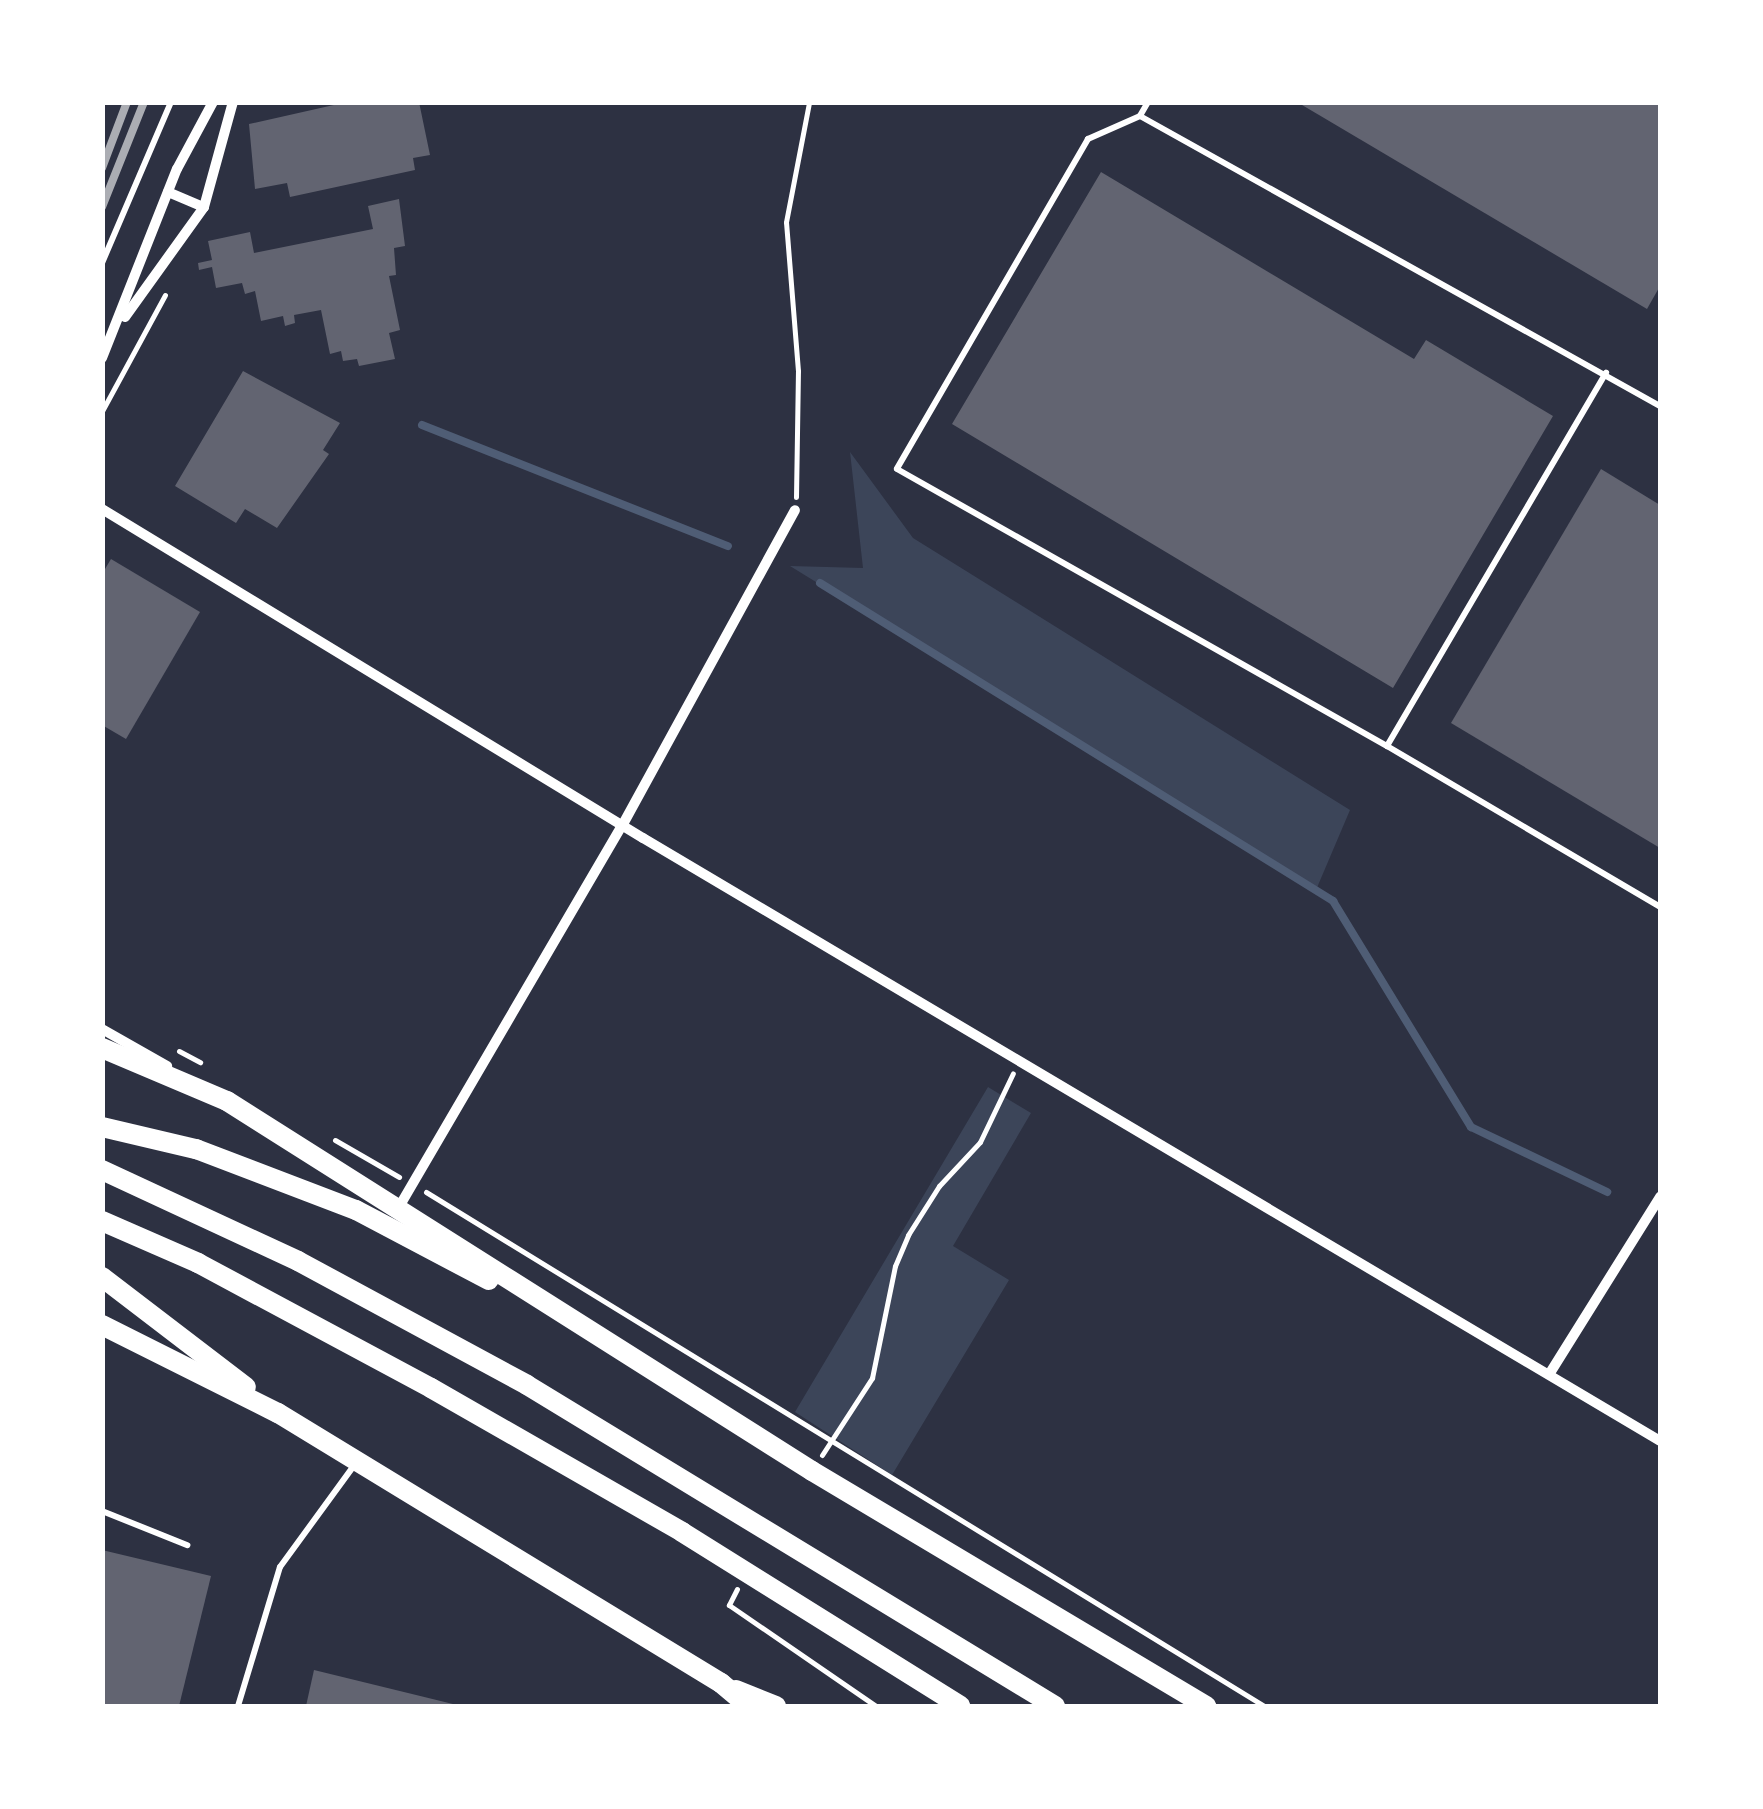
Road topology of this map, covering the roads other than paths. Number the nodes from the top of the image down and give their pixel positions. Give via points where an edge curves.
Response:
1 (172, 102) edge
2 (213, 102) edge
3 (233, 102) edge
4 (1148, 102) edge
5 (1140, 116) junction
6 (168, 192) junction
7 (204, 207) junction
8 (102, 263) edge
9 (115, 330) junction
10 (102, 358) edge
11 (1606, 372) junction
12 (1660, 406) edge
13 (102, 509) edge
14 (796, 510) road end
15 (1387, 746) junction
16 (622, 826) junction
17 (1660, 908) edge
18 (102, 1029) edge
19 (102, 1048) edge
20 (227, 1101) junction
21 (102, 1127) edge
22 (102, 1170) edge
23 (1660, 1197) edge
24 (399, 1207) junction
25 (102, 1221) edge
26 (102, 1277) edge
27 (102, 1324) edge
28 (599, 1338) junction
29 (1550, 1374) junction
30 (278, 1413) junction
31 (1660, 1440) edge
32 (356, 1462) junction
33 (102, 1511) edge
34 (187, 1545) dead end
35 (1156, 1677) junction
36 (720, 1683) junction
37 (238, 1706) edge
38 (748, 1706) edge
39 (776, 1706) edge
40 (960, 1706) edge
41 (1055, 1706) edge
42 (1179, 1706) edge
43 (1206, 1706) edge

1 - 8 lane
2 - 6 street
3 - 7 street
4 - 5 lane
5 - 11 lane
5 - 15 lane via 1088,139 897,469
6 - 7 street
6 - 9 street
7 - 9 street
9 - 10 street
11 - 12 lane
11 - 15 lane
13 - 16 street
14 - 16 street
15 - 17 lane
16 - 24 street
16 - 29 street
18 - 20 street
19 - 20 highway
20 - 24 highway
21 - 28 highway via 196,1148 356,1210
22 - 41 highway via 298,1261 527,1385
23 - 29 street
24 - 28 highway
25 - 40 highway via 198,1263 431,1388 682,1532
26 - 30 highway
27 - 30 highway
28 - 35 highway
29 - 31 street
30 - 32 highway
32 - 36 highway
32 - 37 lane via 280,1567
33 - 34 lane
35 - 42 highway
35 - 43 highway
36 - 38 highway
36 - 39 highway

